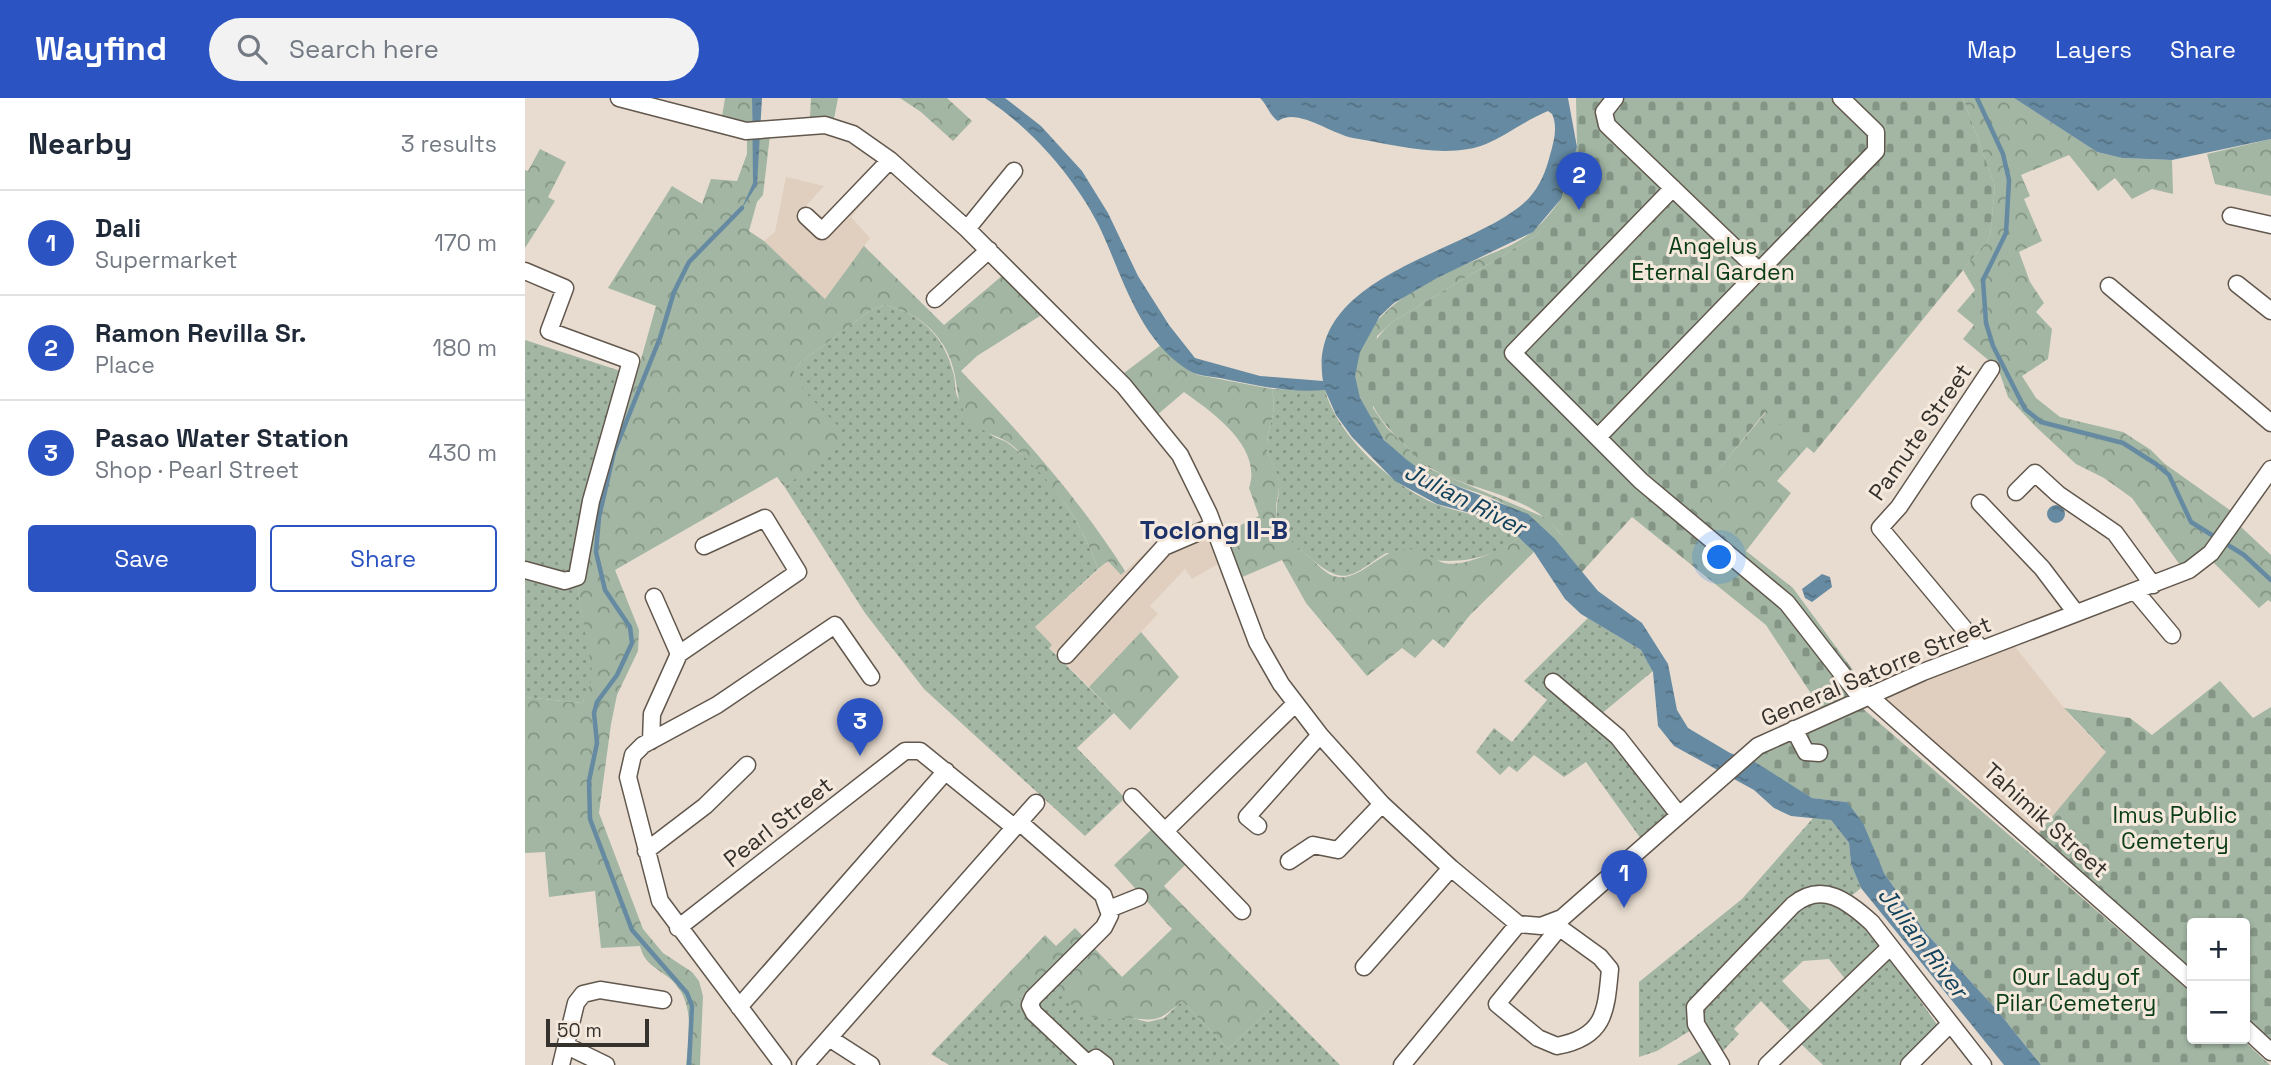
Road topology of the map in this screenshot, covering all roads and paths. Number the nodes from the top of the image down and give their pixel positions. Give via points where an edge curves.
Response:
1 (619, 98) edge
2 (1841, 98) edge
3 (1610, 100) edge
4 (890, 160) junction
5 (1013, 171) dead end
6 (1673, 188) junction
7 (806, 216) dead end
8 (2231, 216) dead end
9 (2271, 226) edge
10 (967, 229) junction
11 (989, 250) junction
12 (525, 271) edge
13 (1759, 271) junction
14 (2237, 284) dead end
15 (2109, 286) dead end
16 (935, 299) dead end
17 (2271, 311) edge
18 (1991, 369) dead end
19 (2271, 423) edge
20 (1598, 437) junction
21 (2271, 469) edge
22 (2016, 492) dead end
23 (1980, 503) dead end
24 (1213, 526) junction
25 (704, 546) dead end
26 (525, 570) edge
27 (2154, 585) junction
28 (2136, 592) junction
29 (654, 597) dead end
30 (2076, 613) junction
31 (2172, 635) dead end
32 (1981, 649) junction
33 (679, 654) junction
34 (1066, 655) dead end
35 (871, 677) dead end
36 (1553, 682) dead end
37 (1865, 696) junction
38 (1295, 704) junction
39 (1794, 729) junction
40 (1320, 735) junction
41 (650, 741) junction
42 (1819, 753) dead end
43 (747, 765) dead end
44 (946, 771) junction
45 (1132, 797) dead end
46 (1036, 803) dead end
47 (1382, 804) junction
48 (1679, 815) junction
49 (1017, 824) junction
50 (1258, 826) dead end
51 (1165, 831) junction
52 (646, 851) junction
53 (1289, 861) dead end
54 (1451, 868) junction
55 (1139, 897) dead end
56 (1109, 909) junction
57 (1242, 911) dead end
58 (1518, 924) junction
59 (1556, 925) junction
60 (678, 928) junction
61 (1889, 948) junction
62 (1364, 967) dead end
63 (2187, 977) edge
64 (663, 1000) dead end
65 (739, 1007) junction
66 (1949, 1025) junction
67 (2250, 1033) edge
68 (829, 1038) junction
69 (567, 1046) junction
70 (2271, 1052) edge
71 (1086, 1063) edge
72 (1408, 1063) edge
73 (561, 1065) edge
74 (606, 1065) edge
75 (783, 1065) edge
76 (805, 1065) edge
77 (871, 1065) edge
78 (1105, 1065) edge
79 (1721, 1065) edge
80 (1767, 1065) edge
81 (1909, 1065) edge
82 (1983, 1065) edge

1 - 4 street via 747,131 812,125 836,128 853,134
2 - 13 street via 1876,132 1876,151
3 - 6 street via 1603,116 1607,125
4 - 7 street via 822,231
4 - 10 street
5 - 10 street
6 - 13 street
6 - 20 street, Tahimik Street via 1513,353
8 - 9 street
10 - 11 street
11 - 16 street
11 - 24 street via 1124,386 1167,437 1189,471
12 - 26 street via 565,288 549,331 631,360 591,501 577,578 565,581
13 - 20 street
14 - 17 street
15 - 19 street
18 - 32 street, Pamute Street via 1899,508 1880,528
20 - 37 street, Tahimik Street via 1654,492 1787,603
21 - 27 street, General Satorre Street via 2211,553 2189,570
22 - 27 street via 2035,472 2058,494 2115,533
23 - 30 street via 2042,568
24 - 34 street via 1164,547
24 - 38 street via 1257,642
25 - 33 street via 765,518 798,572
27 - 28 street, General Satorre Street
28 - 30 street, General Satorre Street
28 - 31 street
29 - 33 street
30 - 32 street, General Satorre Street
32 - 37 street, General Satorre Street
33 - 41 street via 652,714
35 - 41 street via 835,625 716,705
36 - 48 street via 1618,737
37 - 39 street, General Satorre Street
37 - 63 street, Tahimik Street
38 - 40 street
38 - 51 street
39 - 42 street via 1806,752
39 - 48 street, General Satorre Street via 1748,754
40 - 47 street
40 - 50 street via 1247,817
41 - 52 street via 633,755 628,769
43 - 52 street via 705,806
44 - 49 street via 1009,823
44 - 60 street, Pearl Street via 920,751 905,751
44 - 65 street
45 - 51 street
46 - 49 street
47 - 53 street via 1338,850 1313,845
47 - 54 street
48 - 59 street, General Satorre Street
49 - 56 street via 1103,895
49 - 68 street
51 - 57 street
52 - 60 street via 654,887
54 - 58 street
54 - 62 street
55 - 56 street
56 - 71 street via 1104,927 1030,1005
58 - 59 street
58 - 72 street
59 - 59 street via 1609,969 1600,1025 1557,1046 1544,1043 1497,1004
60 - 65 street
61 - 66 street
61 - 79 street via 1872,923 1849,904 1820,892 1801,898 1695,1007 1696,1024
61 - 80 street
64 - 69 street via 600,990 583,994 576,1003
65 - 75 street
66 - 81 street
66 - 82 street
67 - 70 street
68 - 76 street
68 - 77 street
69 - 73 street
69 - 74 street
71 - 78 street via 1096,1058

